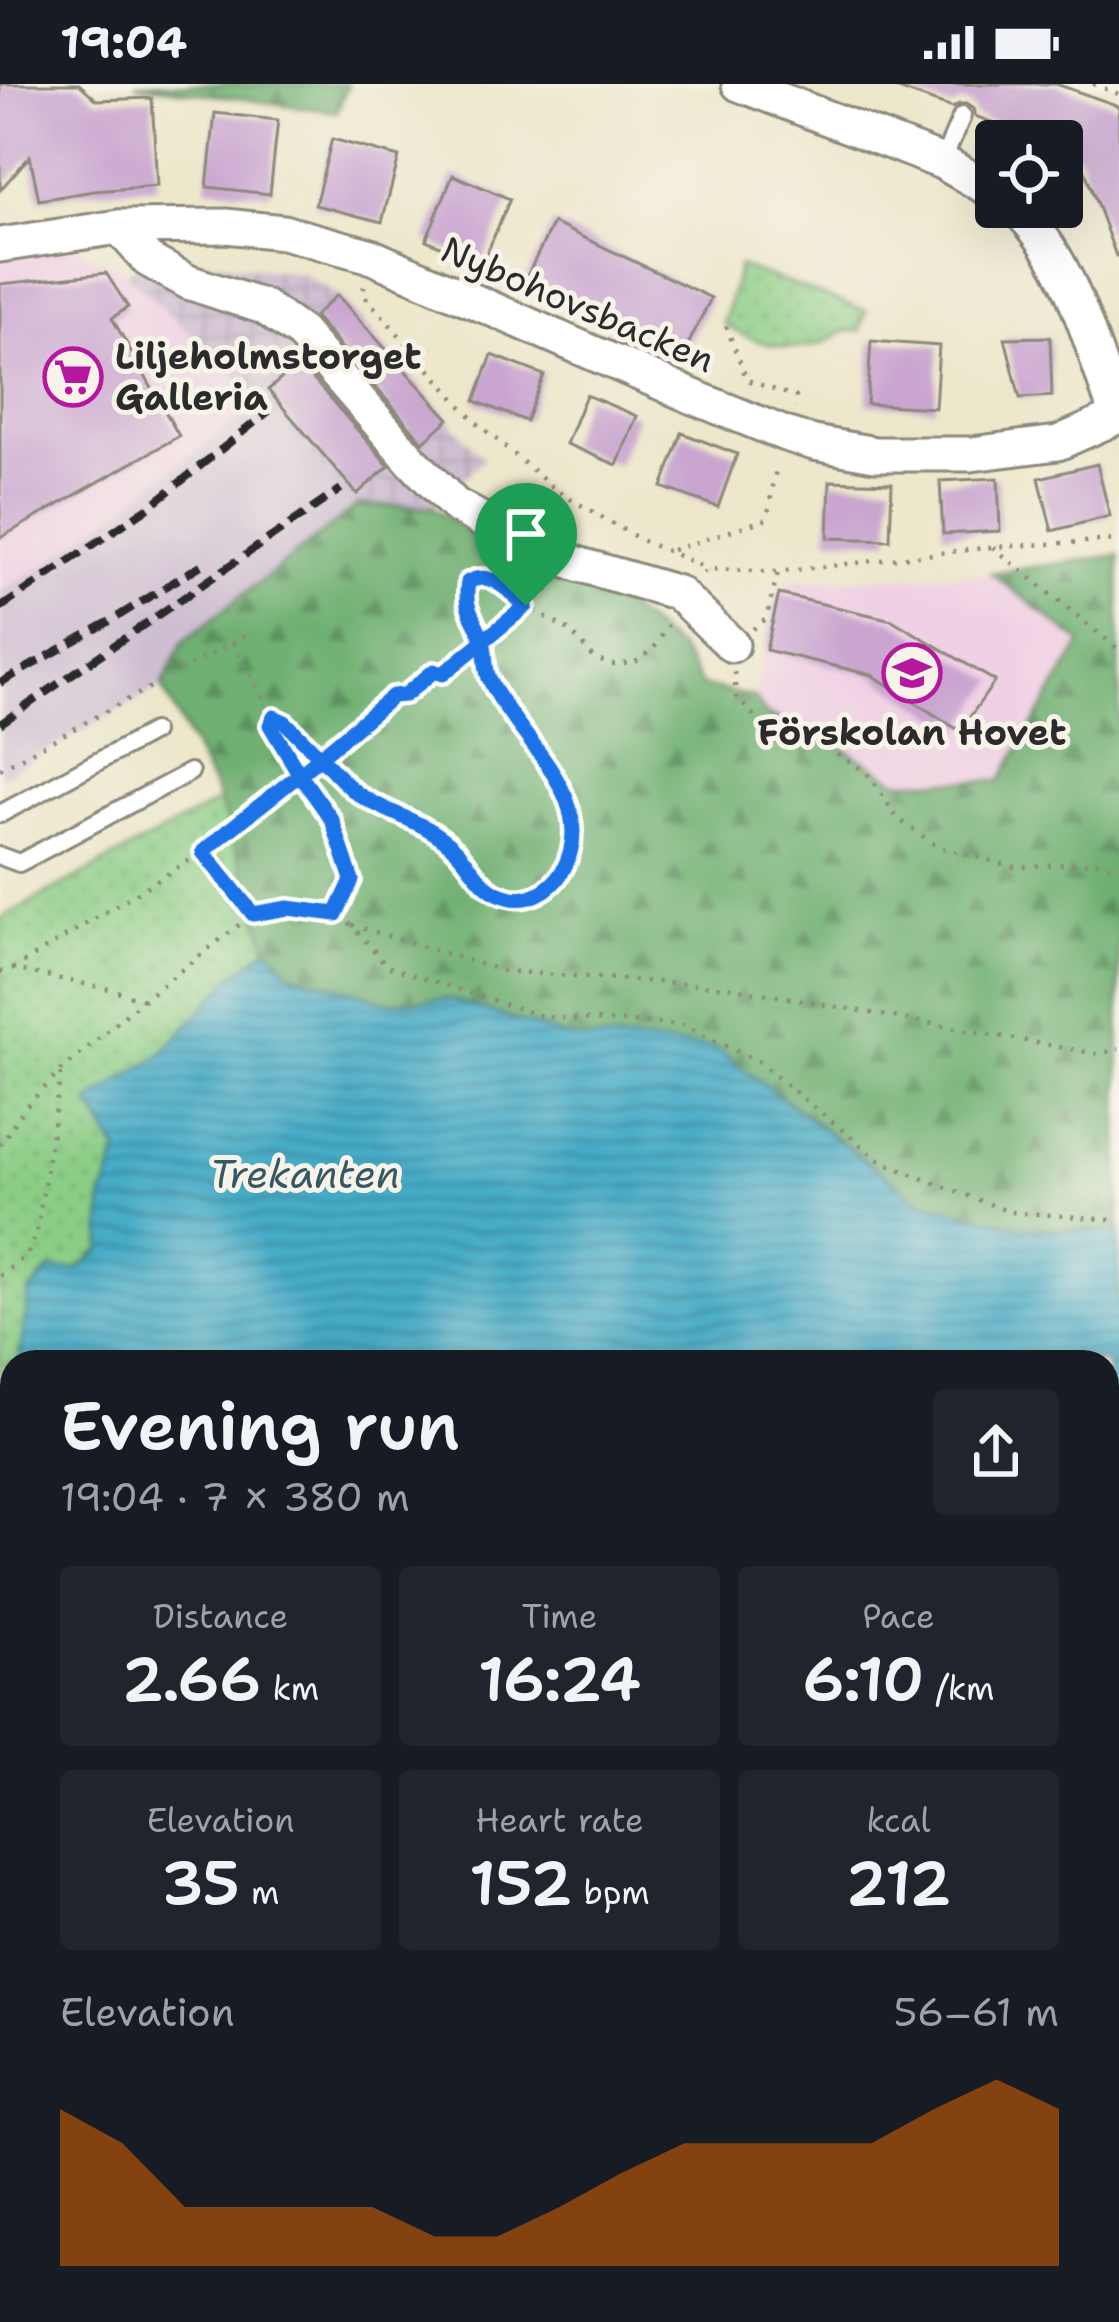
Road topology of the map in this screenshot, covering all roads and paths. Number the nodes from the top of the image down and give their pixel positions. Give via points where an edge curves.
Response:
1 (739, 84) edge
2 (1093, 84) edge
3 (1119, 94) edge
4 (962, 116) dead end
5 (942, 162) junction
6 (975, 182) edge
7 (119, 227) junction
8 (1038, 228) edge
9 (0, 245) edge
10 (368, 256) junction
11 (726, 326) dead end
12 (796, 397) dead end
13 (1118, 416) edge
14 (779, 452) dead end
15 (1119, 541) edge
16 (993, 548) junction
17 (668, 551) junction
18 (709, 569) junction
19 (778, 572) junction
20 (556, 584) dead end
21 (678, 593) junction
22 (526, 606) junction
23 (252, 632) dead end
24 (483, 640) junction
25 (232, 643) junction
26 (732, 645) junction
27 (1119, 650) edge
28 (274, 717) junction
29 (153, 732) dead end
30 (320, 757) junction
31 (0, 769) edge
32 (190, 772) dead end
33 (300, 775) junction
34 (0, 814) edge
35 (203, 852) junction
36 (0, 856) edge
37 (1119, 868) edge
38 (253, 914) junction
39 (336, 914) junction
40 (352, 925) junction
41 (13, 970) junction
42 (0, 972) edge
43 (142, 1000) junction
44 (1119, 1049) edge
45 (62, 1071) junction
46 (0, 1145) edge
47 (1119, 1220) edge
48 (0, 1276) edge

1 - 5 street
2 - 3 path
4 - 5 lane
5 - 6 street
7 - 9 street, Nybohovsbacken
7 - 10 street, Nybohovsbacken via 283,232
7 - 21 street via 148,260 264,307 301,333 455,505 530,547
8 - 13 street via 1063,268
10 - 13 street, Nybohovsbacken via 814,443 875,454 971,454 1058,443
10 - 17 path via 363,293 476,422 557,491
11 - 12 path via 746,380
14 - 17 path via 767,519
15 - 16 path
16 - 19 path
16 - 27 path
17 - 18 path
18 - 19 path
18 - 21 path
19 - 26 path via 766,619
20 - 22 path
21 - 22 path via 653,650 611,665
21 - 26 street
22 - 24 path
22 - 24 path via 490,578 468,582 468,608
23 - 25 path
24 - 30 path via 443,674 434,671 393,696
24 - 30 path via 486,673 566,794 574,824 561,873 548,888 530,898 496,893 457,850 368,800
25 - 28 path
25 - 31 path
26 - 37 path via 736,697 760,722 816,740 867,773 897,818 938,848 1015,867
28 - 30 path
28 - 33 path via 270,725
29 - 34 lane
30 - 33 path
32 - 36 lane via 19,863
33 - 35 path
33 - 39 path via 332,820 352,880
35 - 38 path
35 - 41 path
38 - 39 path
38 - 43 path
39 - 40 path
40 - 44 path via 503,971 728,987 1098,1054
40 - 47 path via 387,965 544,1017 682,1024 757,1061 883,1163 1010,1212
41 - 42 path
41 - 43 path
43 - 45 path
45 - 46 path
45 - 48 path via 37,1232 27,1256

